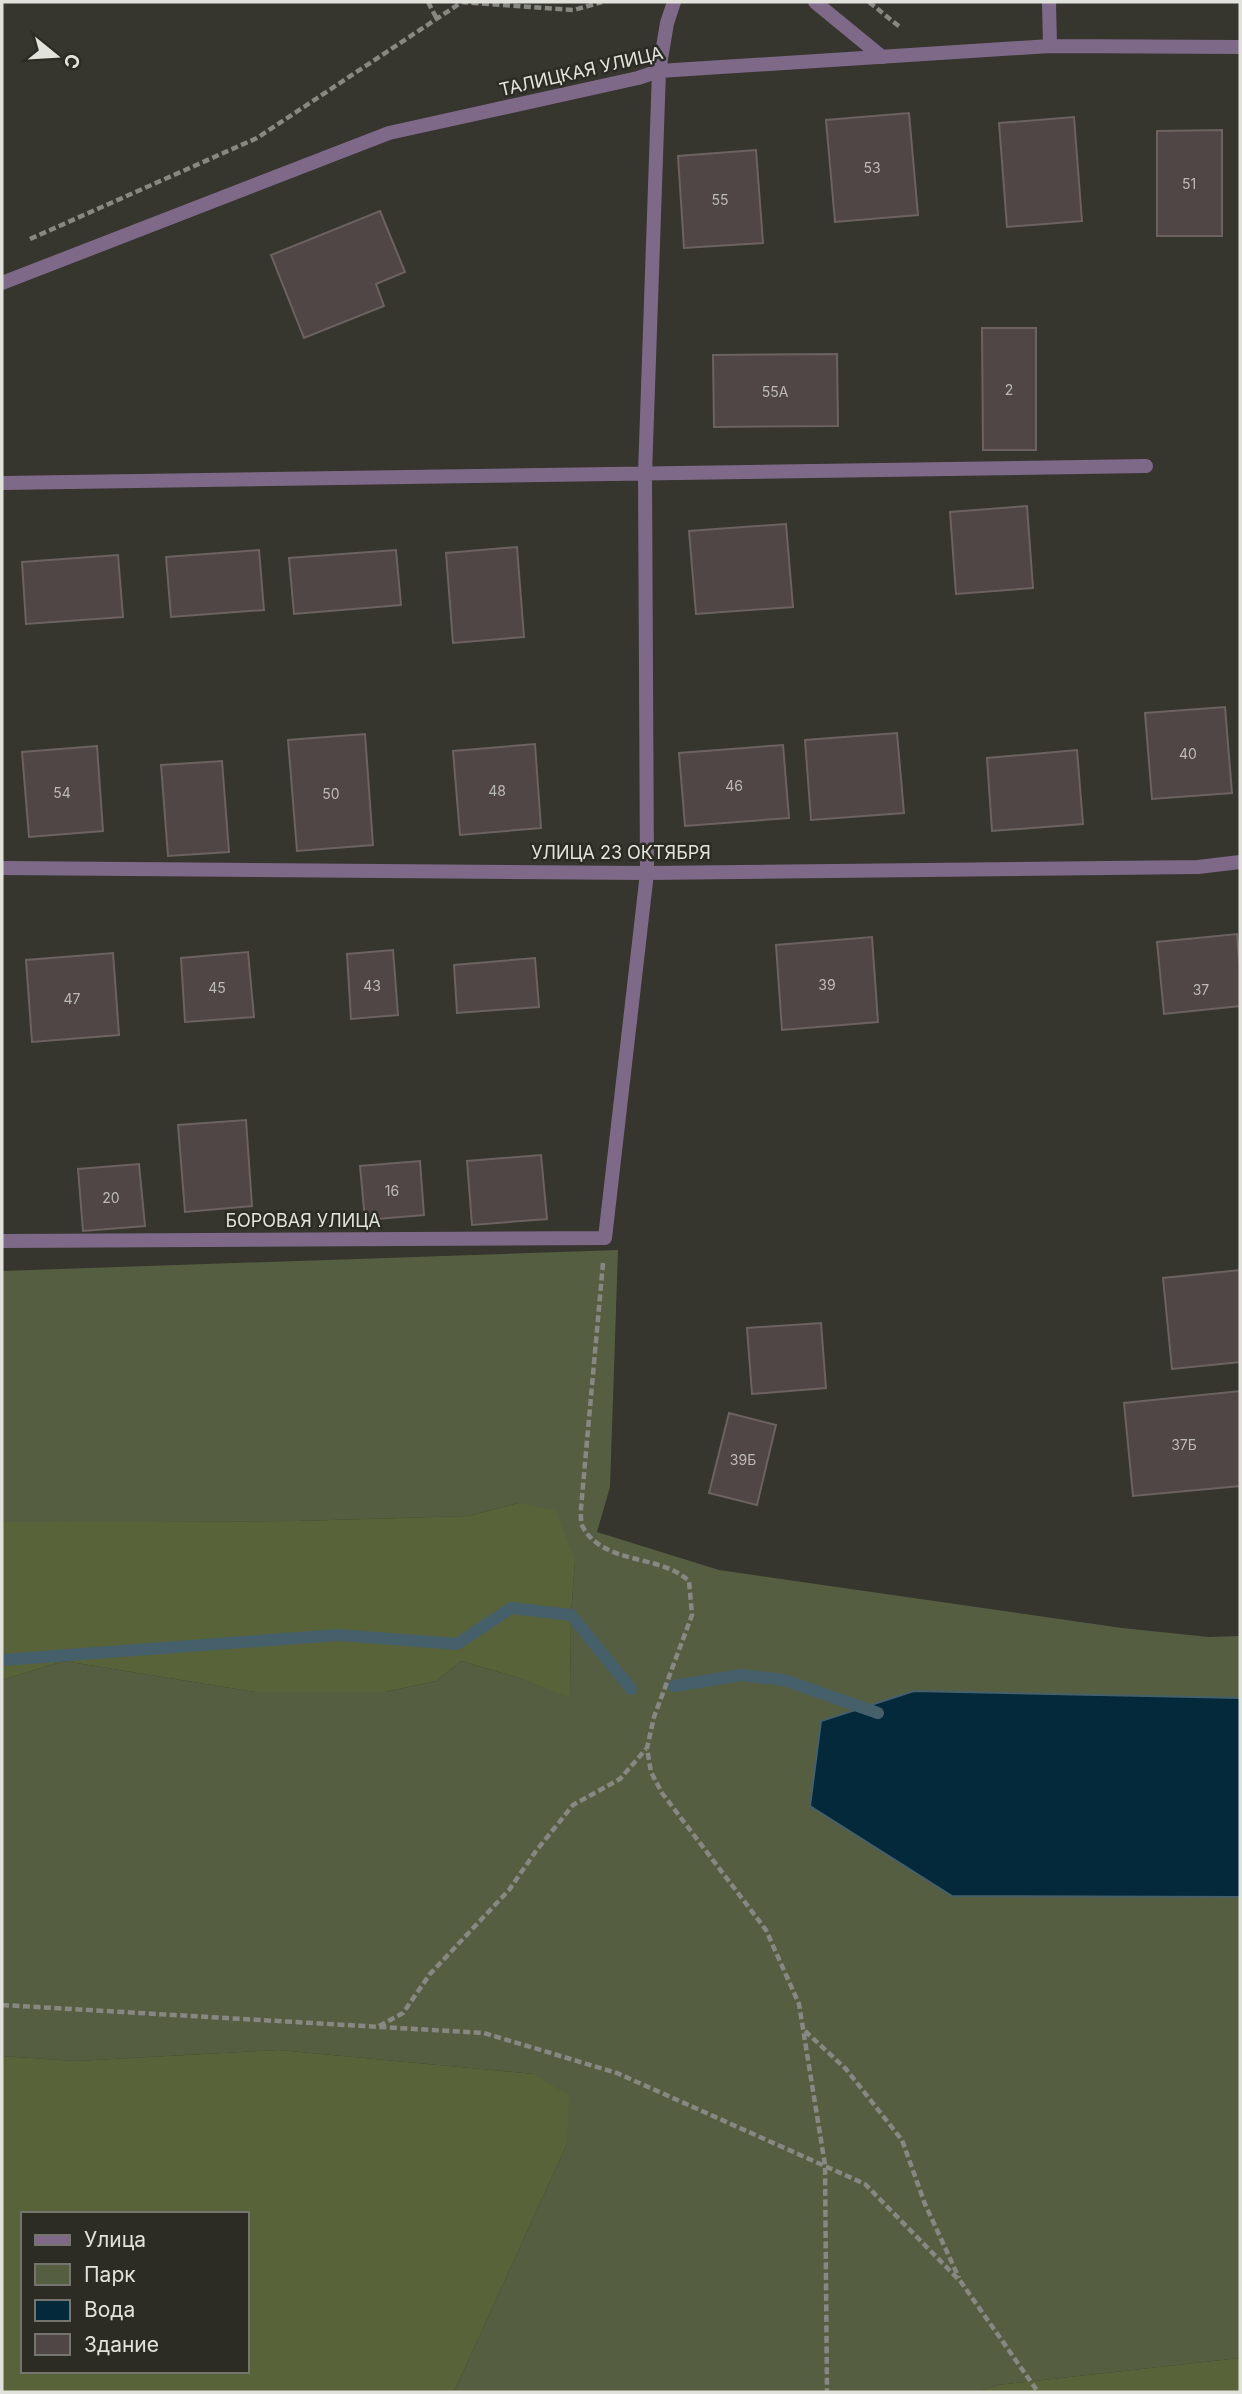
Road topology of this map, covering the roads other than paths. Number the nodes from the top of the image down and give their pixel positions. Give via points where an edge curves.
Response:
1 (674, 2) edge
2 (815, 2) edge
3 (1049, 2) edge
4 (1050, 46) junction
5 (1240, 47) edge
6 (882, 57) junction
7 (659, 71) junction
8 (2, 283) edge
9 (1146, 466) dead end
10 (645, 474) junction
11 (2, 483) edge
12 (1240, 862) edge
13 (2, 868) edge
14 (647, 873) junction
15 (2, 1241) edge

1 - 7 street
2 - 6 street
3 - 4 street
4 - 5 street, ТАЛИЦКАЯ УЛИЦА
4 - 6 street, ТАЛИЦКАЯ УЛИЦА
6 - 7 street, ТАЛИЦКАЯ УЛИЦА
7 - 8 street, ТАЛИЦКАЯ УЛИЦА via 389,133
7 - 10 street
9 - 10 street
10 - 11 street
10 - 14 street
12 - 14 street, УЛИЦА 23 ОКТЯБРЯ via 1198,867
13 - 14 street, УЛИЦА 23 ОКТЯБРЯ
14 - 15 street, БОРОВАЯ УЛИЦА via 605,1238

